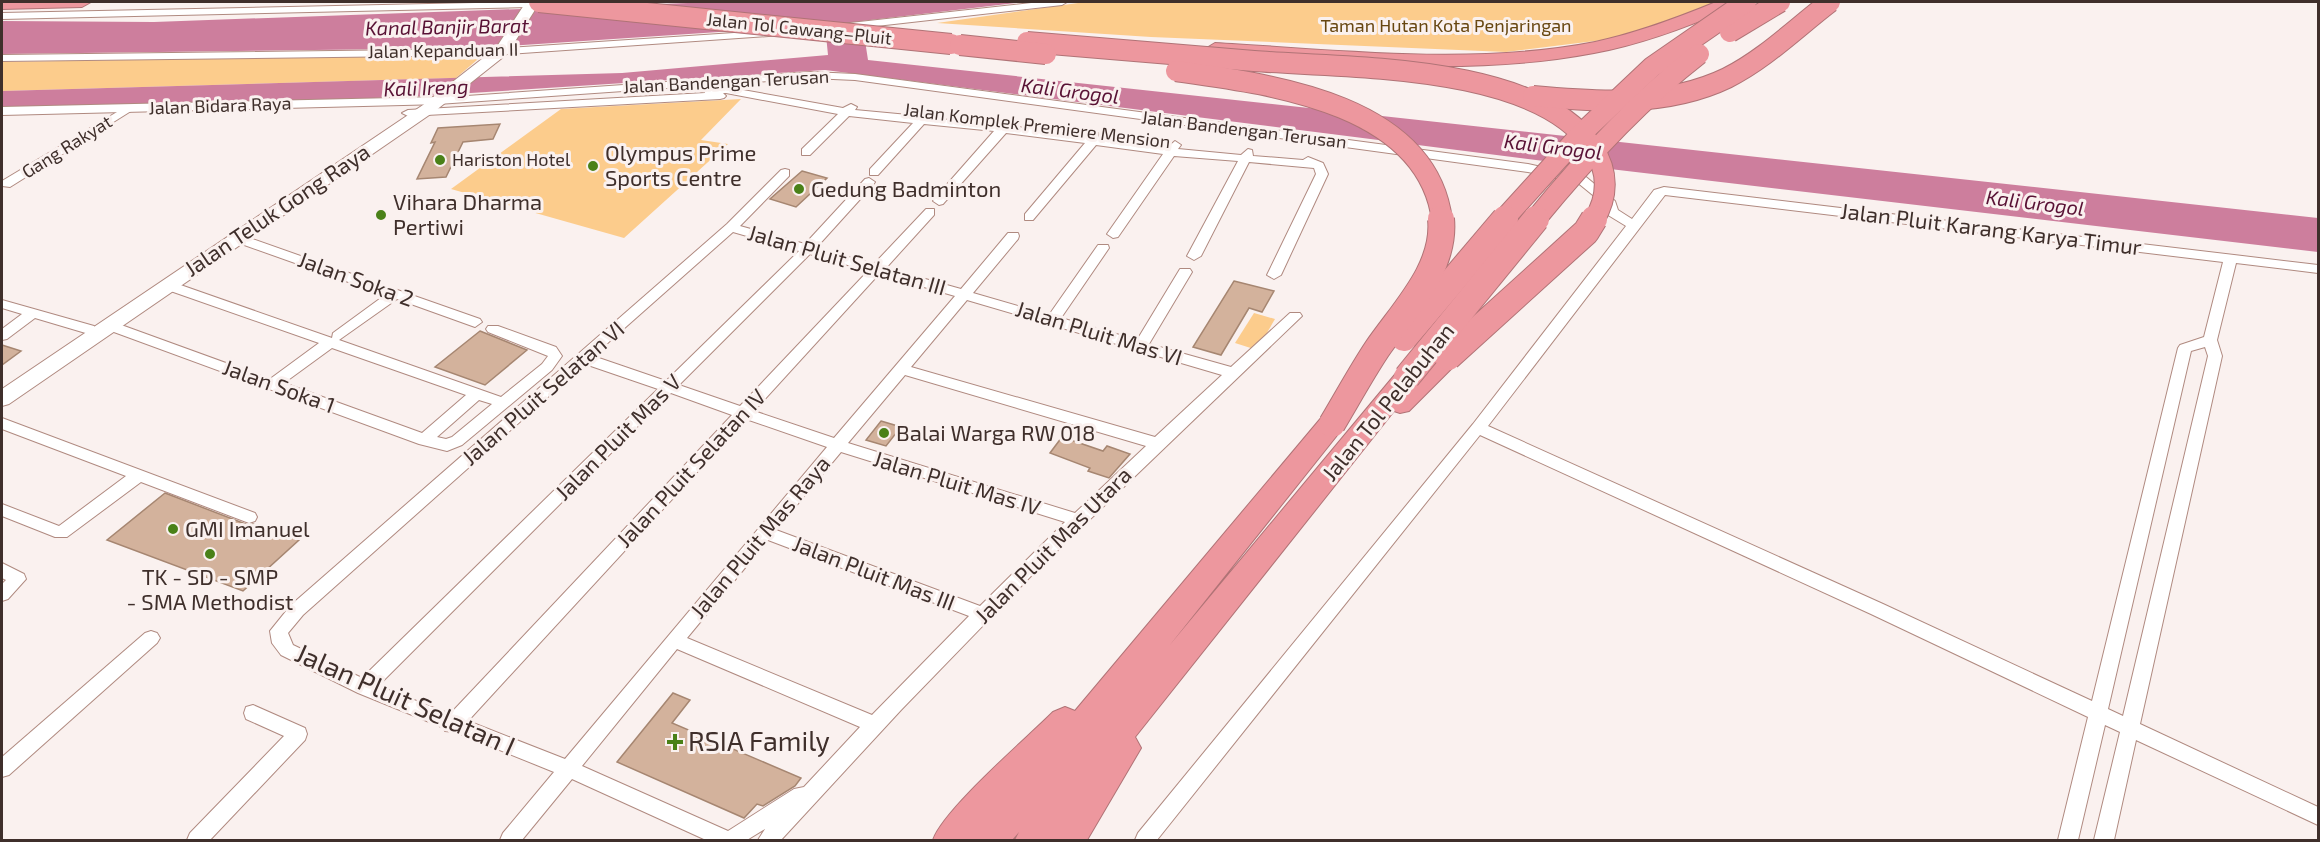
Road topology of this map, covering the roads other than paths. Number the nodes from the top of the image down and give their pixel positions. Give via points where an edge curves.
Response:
1 (82, 2) edge
2 (580, 2) edge
3 (600, 2) edge
4 (632, 2) edge
5 (1062, 2) edge
6 (1730, 2) edge
7 (1746, 2) edge
8 (1780, 2) edge
9 (1830, 2) edge
10 (2, 4) edge
11 (529, 4) edge
12 (2, 16) edge
13 (1027, 42) junction
14 (952, 44) junction
15 (499, 50) junction
16 (2, 58) edge
17 (427, 104) junction
18 (844, 108) junction
19 (127, 109) junction
20 (2, 111) edge
21 (925, 116) junction
22 (1006, 126) junction
23 (1093, 139) junction
24 (1174, 148) junction
25 (806, 152) dead end
26 (1247, 155) junction
27 (785, 173) dead end
28 (6, 184) dead end
29 (1029, 217) dead end
30 (1628, 221) junction
31 (731, 227) junction
32 (1113, 234) dead end
33 (233, 236) junction
34 (1013, 236) dead end
35 (1103, 248) dead end
36 (808, 249) junction
37 (1194, 256) dead end
38 (2231, 258) junction
39 (878, 268) junction
40 (2319, 269) edge
41 (1185, 272) dead end
42 (1275, 274) dead end
43 (171, 282) junction
44 (964, 292) junction
45 (396, 294) junction
46 (2, 304) edge
47 (33, 313) junction
48 (1295, 316) dead end
49 (1053, 319) junction
50 (475, 322) dead end
51 (108, 325) junction
52 (89, 328) junction
53 (493, 329) dead end
54 (2, 336) edge
55 (334, 339) junction
56 (2210, 340) junction
57 (1141, 345) junction
58 (583, 358) junction
59 (426, 367) dead end
60 (902, 369) junction
61 (1234, 373) junction
62 (273, 384) junction
63 (668, 387) junction
64 (2, 388) edge
65 (477, 394) junction
66 (2, 399) edge
67 (503, 403) junction
68 (743, 413) junction
69 (2, 423) edge
70 (1332, 424) junction
71 (1478, 428) junction
72 (424, 440) junction
73 (1156, 442) junction
74 (837, 445) junction
75 (1337, 466) junction
76 (138, 476) junction
77 (2, 510) edge
78 (249, 517) dead end
79 (1078, 520) junction
80 (765, 532) junction
81 (2, 570) edge
82 (2, 594) edge
83 (297, 610) joint
84 (1178, 610) junction
85 (983, 614) junction
86 (151, 638) dead end
87 (674, 640) junction
88 (1184, 650) junction
89 (364, 688) junction
90 (253, 713) dead end
91 (2099, 713) junction
92 (452, 725) junction
93 (876, 725) junction
94 (2130, 728) junction
95 (2, 769) edge
96 (569, 769) junction
97 (820, 783) junction
98 (2319, 816) edge
99 (196, 840) edge
100 (510, 840) edge
101 (729, 840) edge
102 (768, 840) edge
103 (951, 840) edge
104 (990, 840) edge
105 (1033, 840) edge
106 (1068, 840) edge
107 (1145, 840) edge
108 (2068, 840) edge
109 (2104, 840) edge

1 - 10 highway
2 - 3 street
4 - 13 highway, Jalan Tol Cawang–Pluit via 876,31
5 - 15 street, Jalan Kepanduan II, bridge via 772,34
6 - 13 highway, bridge via 1689,21 1614,42 1574,51 1493,60
7 - 70 highway, bridge via 1652,67 1581,135 1523,197
8 - 75 highway, Jalan Tol Pelabuhan, bridge via 1724,36 1672,75 1582,163
9 - 14 highway, bridge via 1727,78 1694,90 1632,99 1572,100 1374,77
11 - 12 street
11 - 14 highway, Jalan Tol Cawang–Pluit, bridge
11 - 15 main road, Jalan Teluk Gong Raya
13 - 75 highway, bridge via 1378,71 1488,86 1555,114 1588,140 1605,166 1605,181 1604,198 1586,232 1448,357
14 - 70 highway, bridge via 1132,65 1294,91 1379,127 1410,152 1432,184 1441,218 1441,239 1416,293
15 - 16 street, Jalan Kepanduan II
15 - 17 main road, Jalan Teluk Gong Raya
17 - 18 street, Jalan Komplek Premiere Mension via 515,105 741,94
17 - 19 street, Jalan Bidara Raya
17 - 30 street, Jalan Bandengan Terusan via 836,75 1528,168 1582,180
17 - 33 main road, Jalan Teluk Gong Raya
18 - 21 street, Jalan Komplek Premiere Mension
18 - 25 street
19 - 20 street, Jalan Bidara Raya
19 - 28 street, Gang Rakyat
21 - 22 street, Jalan Komplek Premiere Mension
21 - 36 street, Jalan Pluit Mas V
22 - 23 street, Jalan Komplek Premiere Mension
22 - 39 street, Jalan Pluit Selatan IV
23 - 24 street, Jalan Komplek Premiere Mension
23 - 29 street
24 - 26 street, Jalan Komplek Premiere Mension
24 - 32 street
26 - 37 street
26 - 42 street, Jalan Komplek Premiere Mension via 1313,164 1322,174
27 - 31 street, Jalan Pluit Selatan VI
30 - 38 street, Jalan Pluit Karang Karya Timur via 1658,192 1664,191
30 - 71 street
31 - 36 street, Jalan Pluit Selatan III
31 - 58 street, Jalan Pluit Selatan VI
33 - 43 main road, Jalan Teluk Gong Raya
33 - 45 street, Jalan Soka 2
33 - 52 main road, Jalan Teluk Gong Raya
34 - 44 street, Jalan Pluit Mas Raya
35 - 49 street
36 - 39 street, Jalan Pluit Selatan III
36 - 63 street, Jalan Pluit Mas V
38 - 40 street, Jalan Pluit Karang Karya Timur
38 - 56 street
39 - 44 street, Jalan Pluit Selatan III
39 - 68 street, Jalan Pluit Selatan IV
41 - 57 street
43 - 51 main road, Jalan Teluk Gong Raya
43 - 55 street
44 - 49 street, Jalan Pluit Mas VI
44 - 60 street, Jalan Pluit Mas Raya
45 - 50 street, Jalan Soka 2
45 - 55 street
46 - 47 street
47 - 52 street
47 - 54 street
48 - 61 street, Jalan Pluit Mas Utara
49 - 57 street, Jalan Pluit Mas VI
51 - 62 street, Jalan Soka 1
51 - 66 main road, Jalan Teluk Gong Raya
52 - 64 main road, Jalan Teluk Gong Raya
53 - 67 street via 555,353 547,367
55 - 59 street
55 - 62 street
55 - 65 street
56 - 91 street via 2185,348
56 - 94 street via 2215,356
57 - 61 street, Jalan Pluit Mas VI
58 - 63 street, Jalan Pluit Mas IV
58 - 83 street, Jalan Pluit Selatan VI
60 - 73 street
60 - 74 street, Jalan Pluit Mas Raya
61 - 73 street, Jalan Pluit Mas Utara
62 - 72 street, Jalan Soka 1
63 - 68 street, Jalan Pluit Mas IV
63 - 89 street, Jalan Pluit Mas V
65 - 67 street
65 - 72 street
67 - 72 street, Jalan Soka 1 via 451,445
68 - 74 street, Jalan Pluit Mas IV
68 - 92 street, Jalan Pluit Selatan IV
69 - 76 street
70 - 84 highway, Jalan Tol Pelabuhan
71 - 91 street
71 - 107 street
73 - 79 street, Jalan Pluit Mas Utara
74 - 79 street, Jalan Pluit Mas IV
74 - 80 street, Jalan Pluit Mas Raya
75 - 88 highway, Jalan Tol Pelabuhan
76 - 77 street via 61,533
76 - 78 street
79 - 85 street, Jalan Pluit Mas Utara
80 - 85 street, Jalan Pluit Mas III
80 - 87 street, Jalan Pluit Mas Raya
81 - 82 street via 18,579
83 - 89 street, Jalan Pluit Selatan I via 279,631 280,643
84 - 103 highway
84 - 104 highway, Jalan Tol Pelabuhan
85 - 93 street, Jalan Pluit Mas Utara
86 - 95 street
87 - 93 street
87 - 96 street, Jalan Pluit Mas Raya
88 - 105 highway, Jalan Tol Pelabuhan
88 - 106 highway
89 - 92 street, Jalan Pluit Selatan I
90 - 99 street via 298,734
91 - 94 street
91 - 108 street
92 - 96 street, Jalan Pluit Selatan I
93 - 97 street, Jalan Pluit Mas Utara
94 - 98 street
94 - 109 street
96 - 100 street, Jalan Pluit Mas Raya
96 - 101 street, Jalan Pluit Selatan I
97 - 101 street, Jalan Pluit Mas Utara
97 - 102 street, Jalan Pluit Mas Utara

